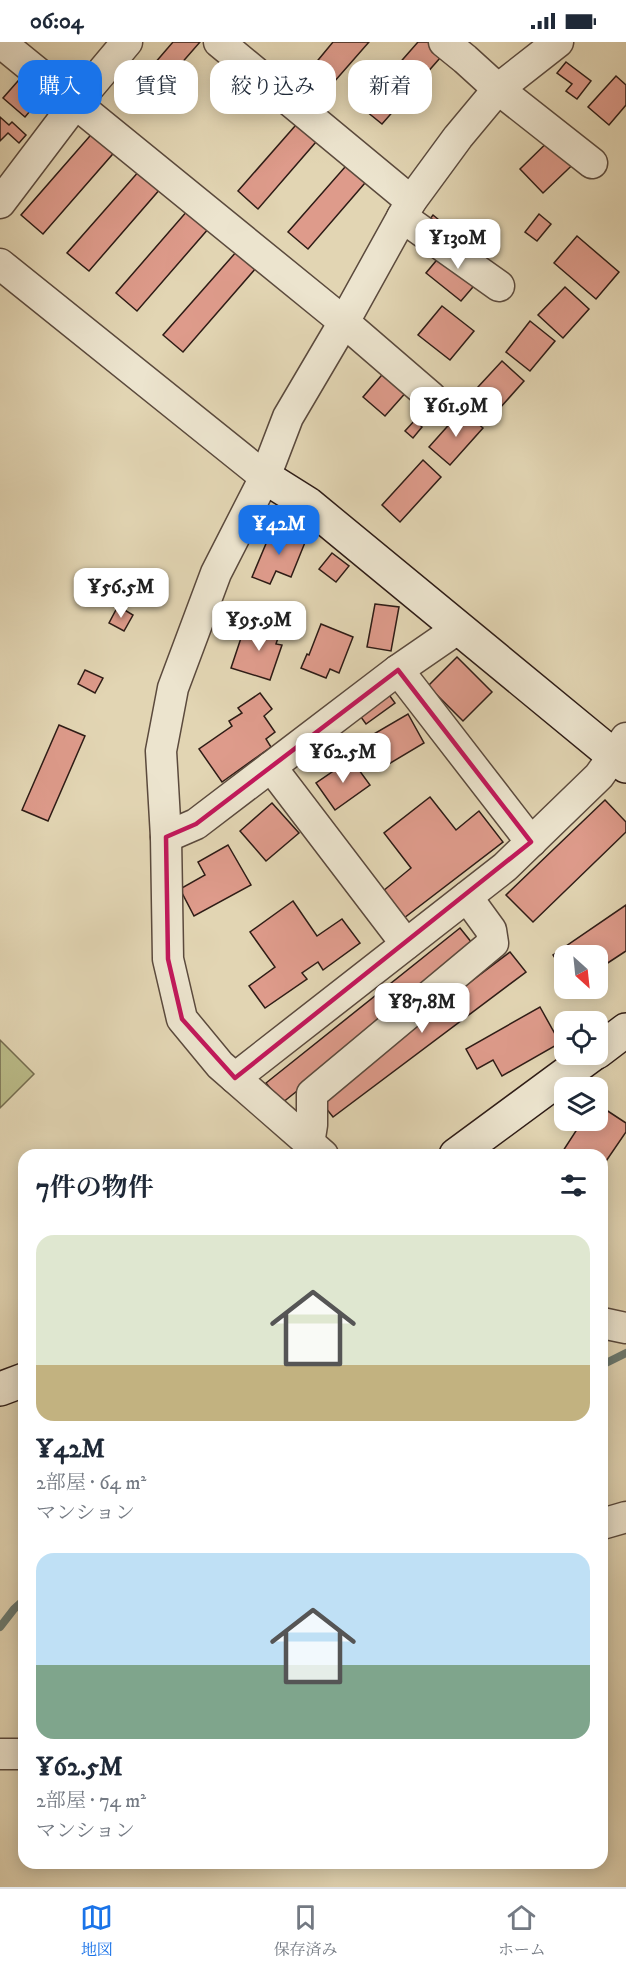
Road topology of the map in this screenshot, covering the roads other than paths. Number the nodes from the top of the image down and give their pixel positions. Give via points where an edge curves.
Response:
1 (0, 42) edge
2 (127, 42) edge
3 (219, 42) edge
4 (444, 42) edge
5 (558, 42) edge
6 (22, 60) edge
7 (102, 72) edge
8 (498, 89) junction
9 (67, 114) edge
10 (87, 114) edge
11 (592, 163) dead end
12 (0, 203) edge
13 (406, 209) junction
14 (0, 264) edge
15 (499, 286) dead end
16 (344, 322) junction
17 (432, 397) dead end
18 (265, 477) junction
19 (459, 628) junction
20 (398, 670) junction
21 (622, 754) edge
22 (271, 767) junction
23 (166, 837) junction
24 (531, 842) junction
25 (467, 897) junction
26 (406, 945) junction
27 (626, 1030) edge
28 (608, 1044) edge
29 (578, 1065) edge
30 (235, 1078) junction
31 (316, 1149) edge
32 (464, 1149) edge
33 (608, 1324) edge
34 (626, 1328) edge
35 (18, 1382) edge
36 (0, 1389) edge
37 (626, 1517) edge
38 (608, 1522) edge
39 (0, 1754) edge
40 (18, 1754) edge

1 - 6 street
2 - 7 street
3 - 13 street
4 - 8 street
5 - 8 street
8 - 11 street
8 - 13 street
9 - 12 street
10 - 16 street
13 - 15 street
13 - 16 street
14 - 18 street
16 - 17 street
16 - 18 street via 288,417
18 - 19 street via 308,504
18 - 23 street via 216,573 173,688 161,751
19 - 20 street
19 - 21 street
20 - 22 street
20 - 24 street
21 - 24 street
22 - 23 street via 196,824
22 - 26 street
23 - 30 street via 168,959 182,1019
24 - 25 street
25 - 26 street
25 - 31 street via 491,930 493,943 312,1094
26 - 30 street
27 - 28 street
29 - 32 street
30 - 31 street
33 - 34 street
35 - 36 street
37 - 38 street
39 - 40 street

